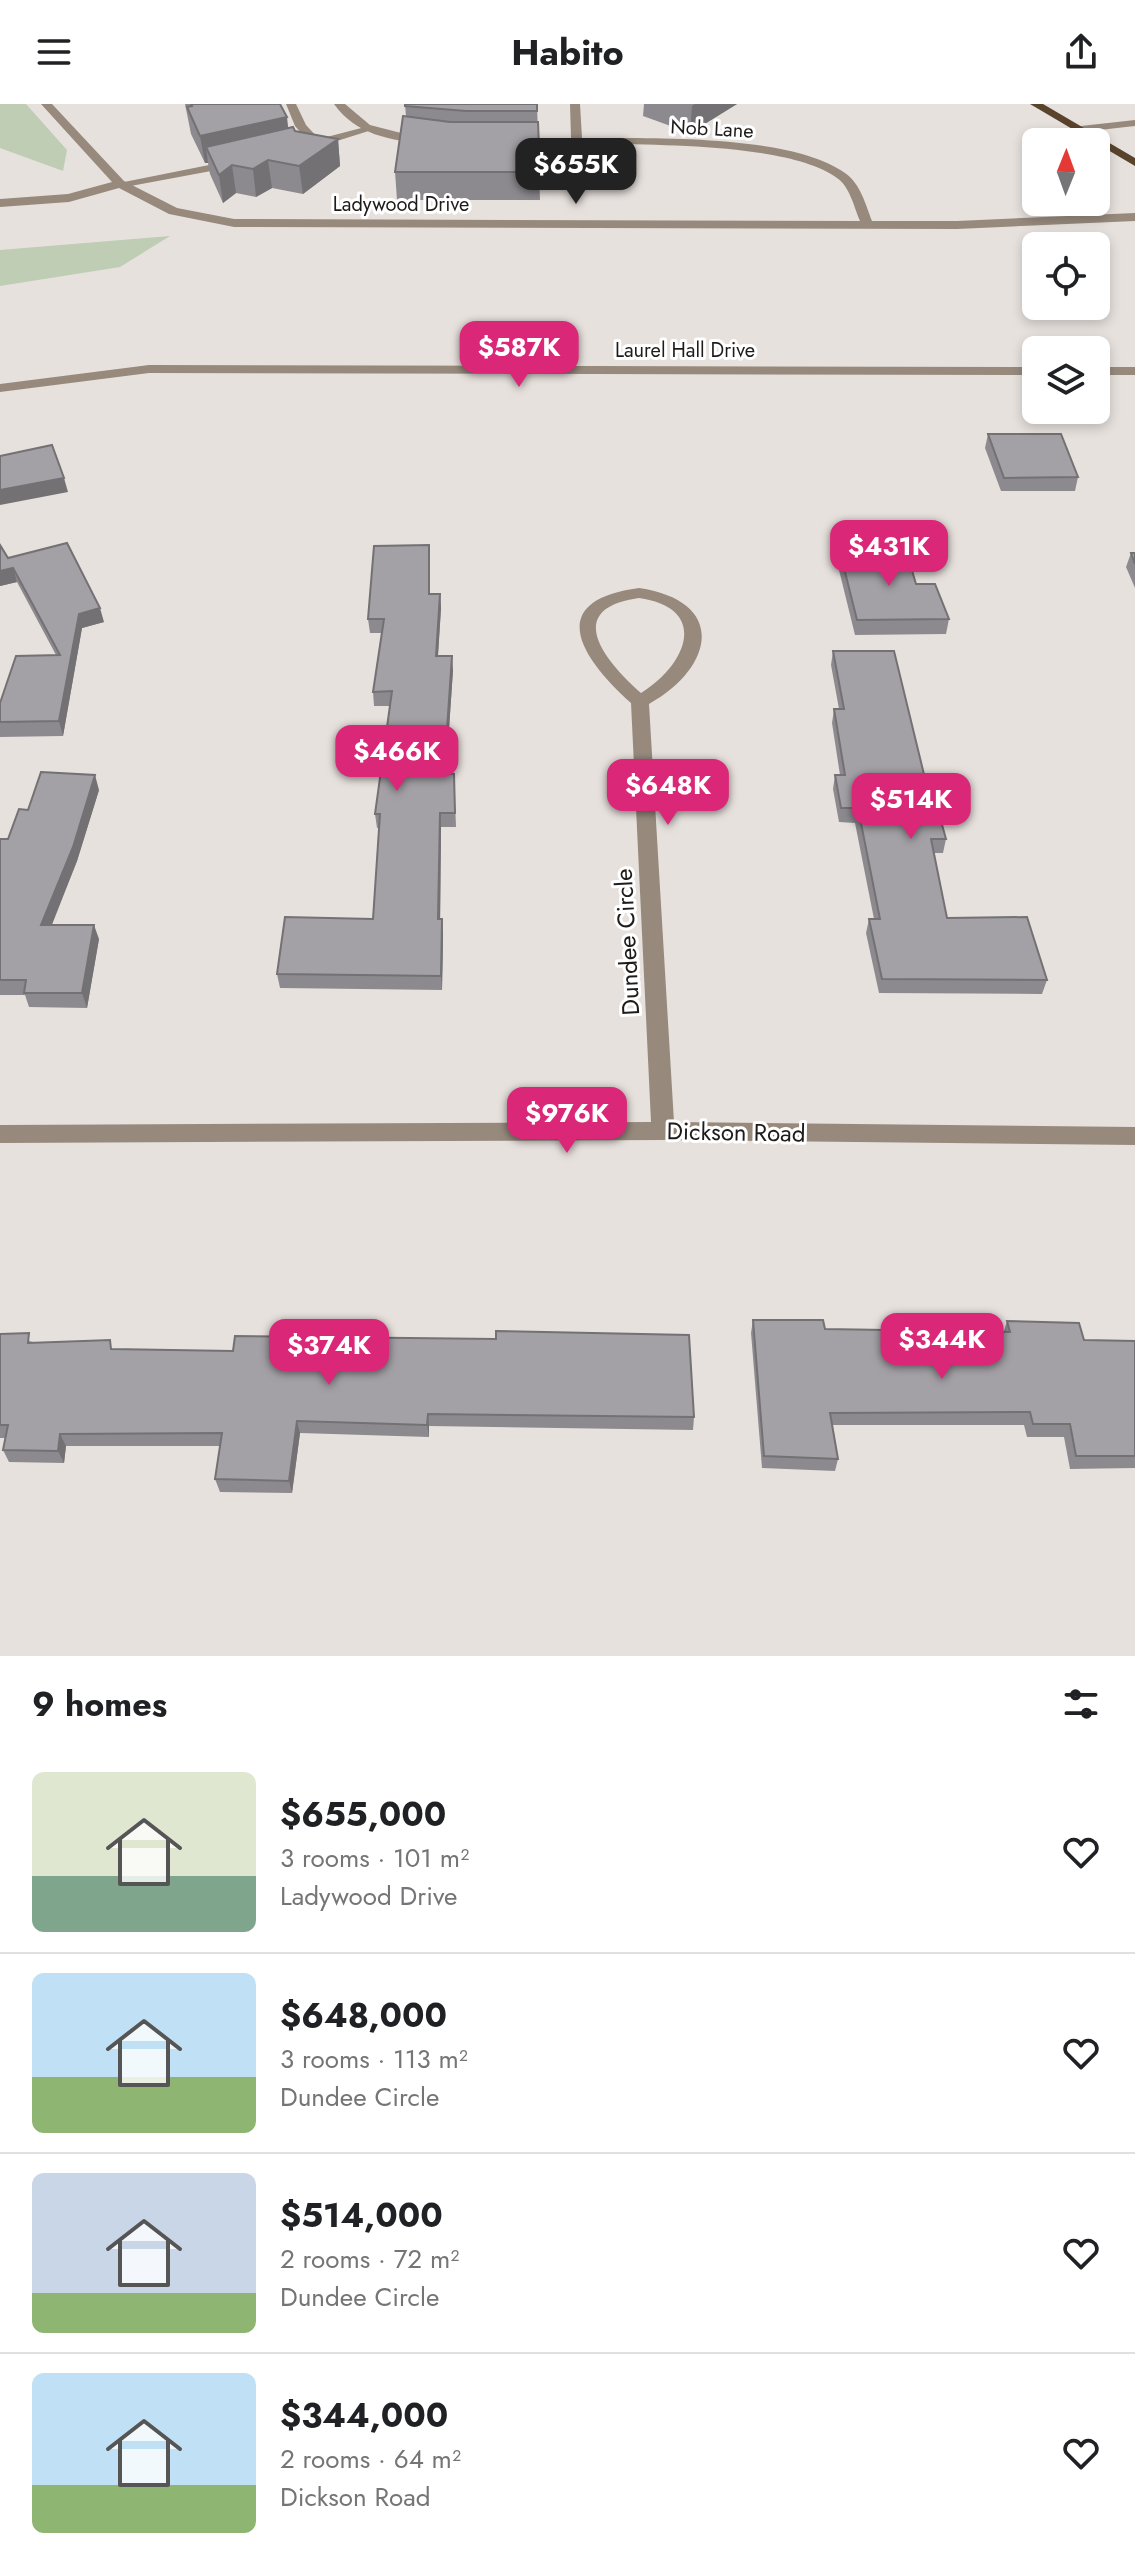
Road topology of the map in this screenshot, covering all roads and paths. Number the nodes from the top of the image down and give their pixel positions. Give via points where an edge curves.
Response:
1 (46, 104) edge
2 (291, 104) edge
3 (339, 104) edge
4 (575, 104) edge
5 (1035, 104) edge
6 (1135, 123) edge
7 (1079, 128) edge
8 (1090, 128) edge
9 (369, 129) junction
10 (443, 142) edge
11 (499, 142) edge
12 (577, 142) junction
13 (317, 144) junction
14 (1110, 147) edge
15 (293, 150) edge
16 (240, 163) edge
17 (1135, 163) edge
18 (120, 184) junction
19 (0, 203) edge
20 (1135, 217) edge
21 (867, 224) junction
22 (1022, 371) edge
23 (1110, 371) edge
24 (1135, 371) edge
25 (0, 388) edge
26 (640, 701) junction
27 (663, 1131) junction
28 (0, 1134) edge
29 (1135, 1136) edge

1 - 18 street, Ladywood Drive
2 - 13 street
3 - 9 street
4 - 12 street
5 - 7 main road
6 - 8 street
9 - 10 street
9 - 13 street
11 - 12 street, Nob Lane
12 - 21 street, Nob Lane via 713,146 804,157 849,183
13 - 15 street
14 - 17 main road
16 - 18 street
18 - 19 street via 69,198
18 - 21 street, Ladywood Drive via 173,211 251,224
20 - 21 street, Ladywood Drive
22 - 25 street, Laurel Hall Drive via 149,369
23 - 24 street
26 - 26 street via 611,674 588,639 592,609 622,595 673,600 692,622 688,658 659,691
26 - 27 street, Dundee Circle
27 - 28 street, Dickson Road
27 - 29 street, Dickson Road

